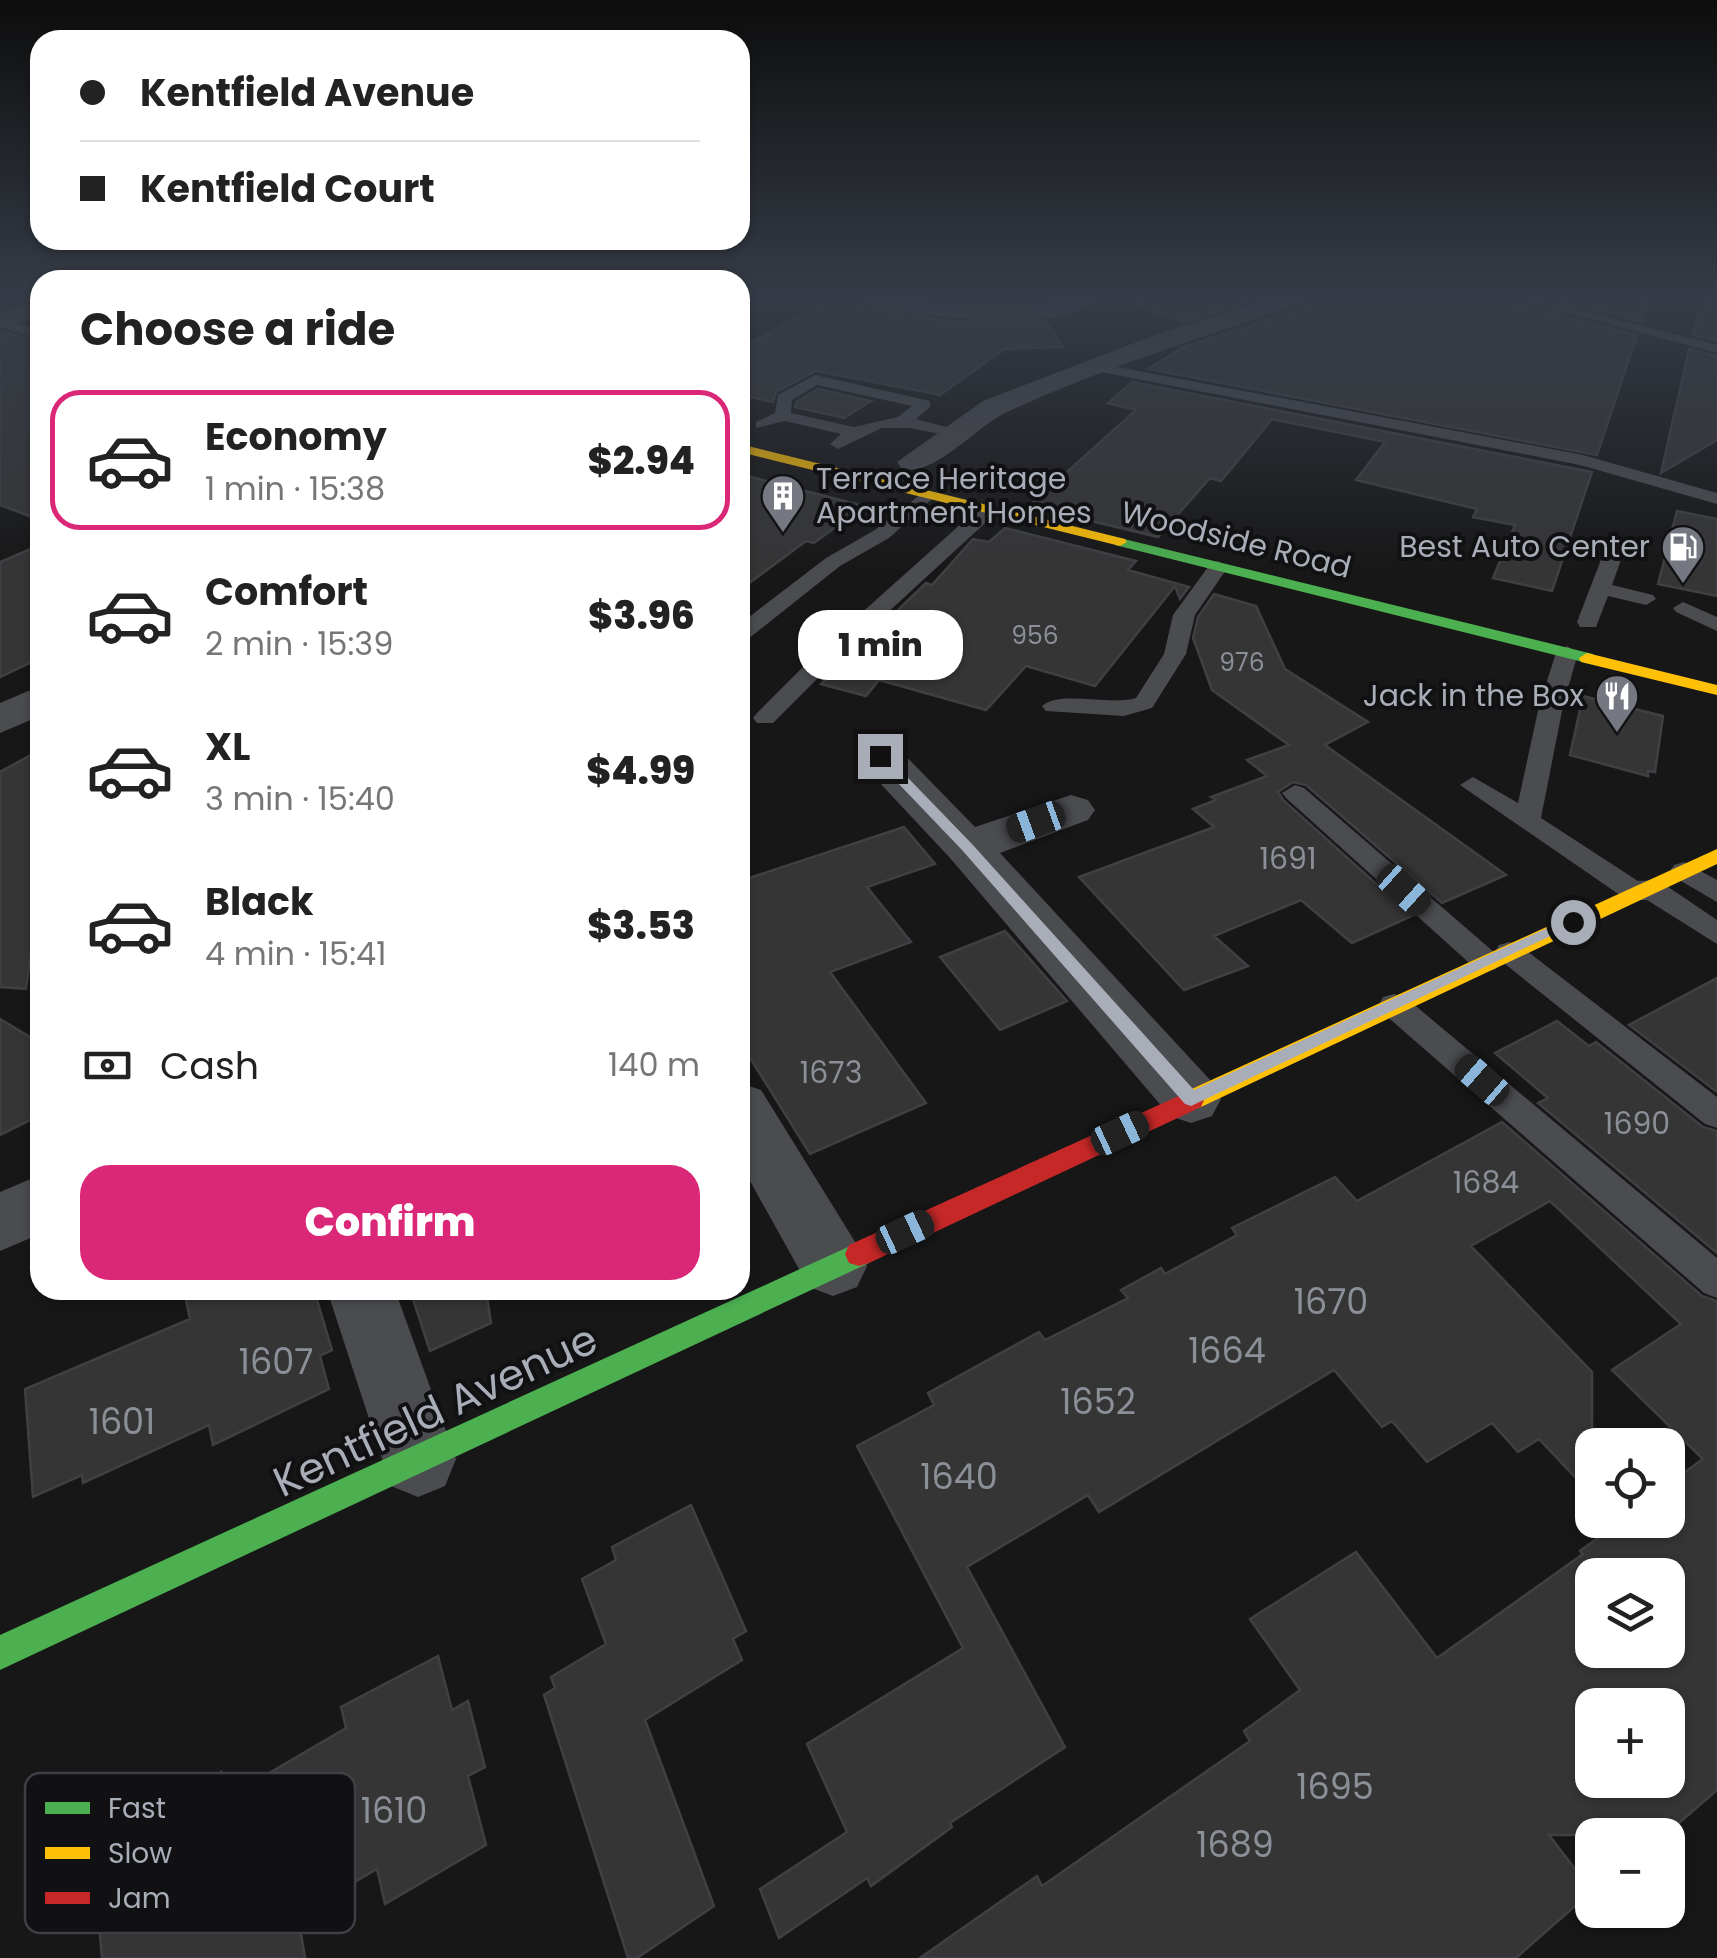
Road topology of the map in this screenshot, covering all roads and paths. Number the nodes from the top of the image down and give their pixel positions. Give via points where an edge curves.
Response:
1 (799, 389) edge
2 (858, 389) edge
3 (1038, 389) edge
4 (1213, 389) edge
5 (762, 420) edge
6 (904, 421) junction
7 (957, 432) junction
8 (846, 438) junction
9 (750, 451) edge
10 (905, 460) joint
11 (926, 495) junction
12 (1717, 499) edge
13 (988, 510) junction
14 (1612, 557) dead end
15 (1218, 567) junction
16 (1601, 588) junction
17 (1646, 598) dead end
18 (1682, 608) dead end
19 (1588, 622) dead end
20 (1717, 625) edge
21 (750, 626) edge
22 (1566, 653) junction
23 (1717, 690) edge
24 (30, 704) edge
25 (1054, 706) dead end
26 (765, 718) dead end
27 (0, 720) edge
28 (880, 756) dead end
29 (1473, 785) dead end
30 (1295, 794) dead end
31 (1071, 810) dead end
32 (1527, 820) junction
33 (967, 847) junction
34 (1717, 856) edge
35 (1684, 871) junction
36 (1643, 890) junction
37 (1717, 893) edge
38 (1717, 934) edge
39 (1498, 957) junction
40 (1394, 1006) junction
41 (1191, 1099) junction
42 (1717, 1115) edge
43 (750, 1124) edge
44 (30, 1208) edge
45 (0, 1223) edge
46 (833, 1266) junction
47 (1717, 1281) edge
48 (364, 1300) edge
49 (418, 1458) junction
50 (0, 1653) edge

1 - 5 lane
2 - 6 lane via 924,404
3 - 7 street via 993,407
4 - 12 lane via 1583,460
5 - 8 main road
6 - 7 lane
6 - 8 lane via 868,424
7 - 10 street
8 - 10 main road
9 - 11 main road, Woodside Road
11 - 13 main road, Woodside Road
11 - 21 lane
13 - 15 main road, Woodside Road
13 - 26 lane
14 - 16 lane
15 - 22 main road, Woodside Road
15 - 25 lane via 1184,616 1175,654 1144,703 1124,709
16 - 17 lane
16 - 19 lane
18 - 20 lane
22 - 23 main road, Woodside Road
22 - 32 lane
24 - 27 street
28 - 33 street
29 - 32 lane
30 - 39 lane
31 - 33 street
32 - 36 lane
33 - 41 street
34 - 35 main road, Kentfield Avenue
35 - 36 main road, Kentfield Avenue
35 - 37 lane
36 - 38 lane
36 - 39 main road, Kentfield Avenue
39 - 40 main road, Kentfield Avenue
39 - 42 lane
40 - 41 main road, Kentfield Avenue
40 - 47 lane
41 - 46 main road, Kentfield Avenue
43 - 46 street
44 - 45 street
46 - 49 main road, Kentfield Avenue
48 - 49 street
49 - 50 main road, Kentfield Avenue

